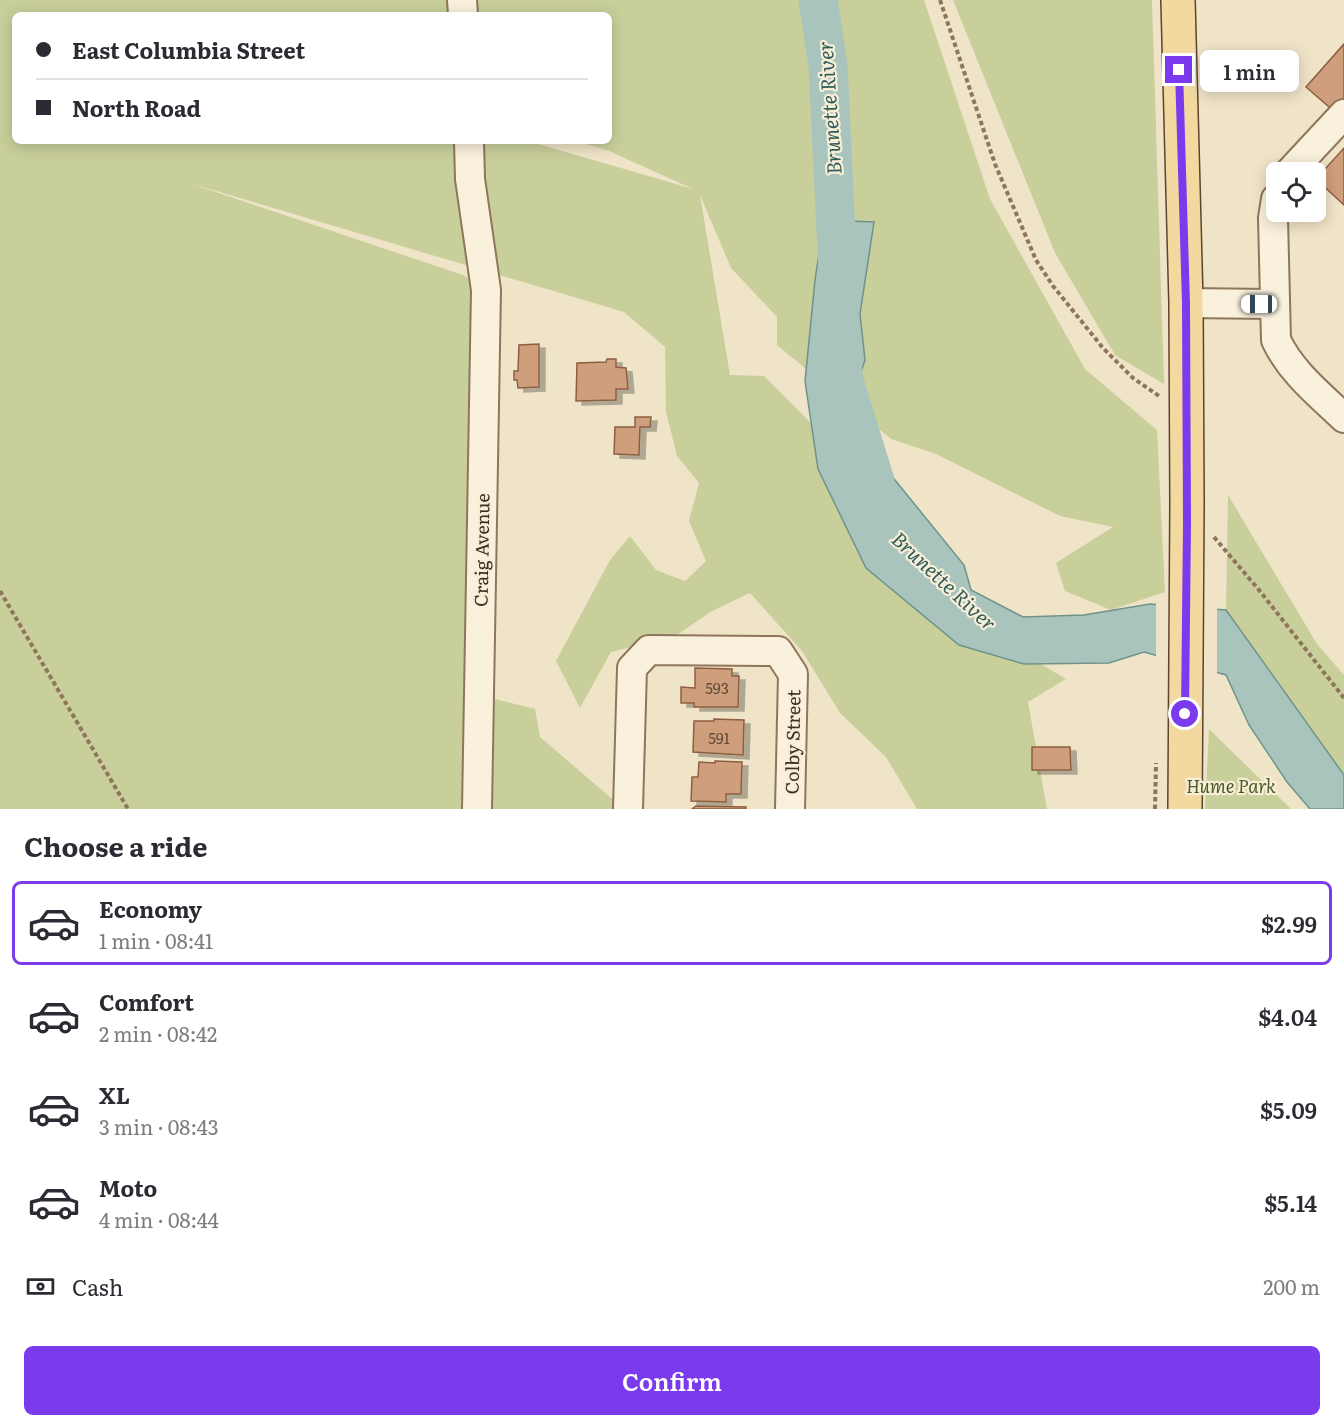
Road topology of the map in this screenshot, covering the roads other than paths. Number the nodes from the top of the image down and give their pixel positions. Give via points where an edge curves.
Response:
1 (1178, 0) edge
2 (1344, 114) edge
3 (469, 144) edge
4 (1299, 162) edge
5 (1273, 222) edge
6 (1186, 303) junction
7 (1275, 304) junction
8 (1344, 418) edge
9 (477, 809) edge
10 (628, 809) edge
11 (790, 809) edge
12 (1185, 809) edge

1 - 6 main road
2 - 4 street
3 - 9 street, Craig Avenue via 470,179 486,290
5 - 7 street
6 - 7 street
6 - 12 main road
7 - 8 street via 1276,340 1283,356
10 - 11 street, Colby Street via 633,668 649,650 778,651 793,675

